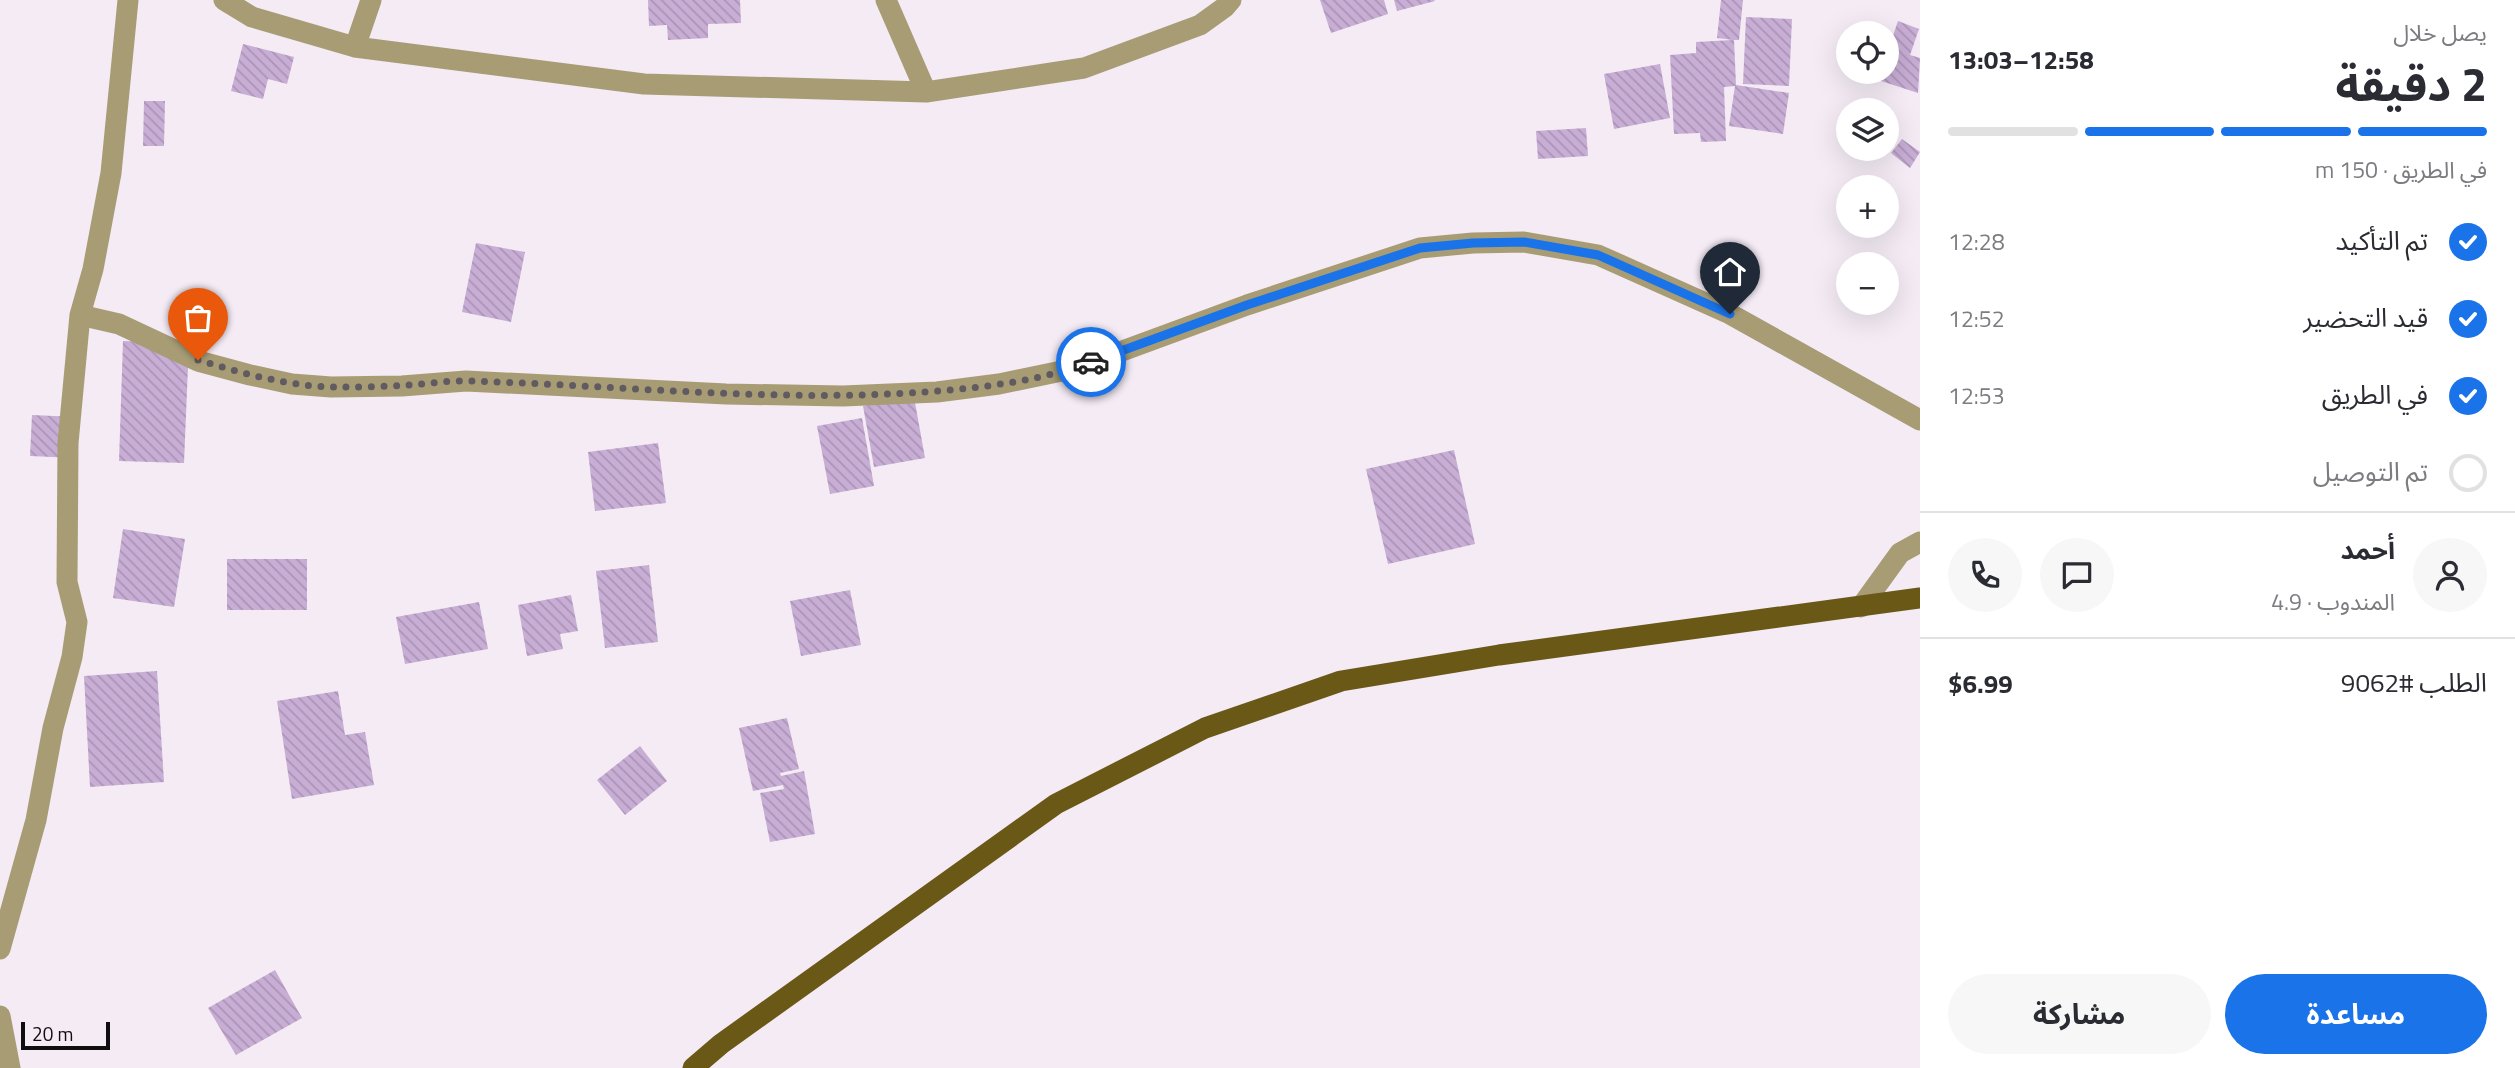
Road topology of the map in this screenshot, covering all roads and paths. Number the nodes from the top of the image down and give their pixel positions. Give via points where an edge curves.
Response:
1 (128, 0) edge
2 (223, 0) edge
3 (371, 0) edge
4 (886, 0) edge
5 (1231, 0) edge
6 (355, 47) junction
7 (926, 92) junction
8 (81, 311) junction
9 (1920, 420) edge
10 (1920, 542) edge
11 (1920, 598) edge
12 (1861, 607) junction
13 (0, 949) edge
14 (0, 1016) edge
15 (10, 1068) edge
16 (693, 1068) edge

1 - 8 street via 111,173
2 - 6 street via 252,17
3 - 6 street
4 - 7 street
5 - 7 street via 1200,25 1084,68
6 - 7 street via 644,85
8 - 9 street via 198,360 292,384 331,387 466,381 843,396 937,392 1076,368 1420,248 1524,242 1598,255 1730,314
8 - 13 street via 68,443 67,582 77,622 36,820
10 - 12 street via 1900,554
11 - 12 main road
12 - 16 main road via 1341,681 1205,727 1056,804
14 - 15 street

